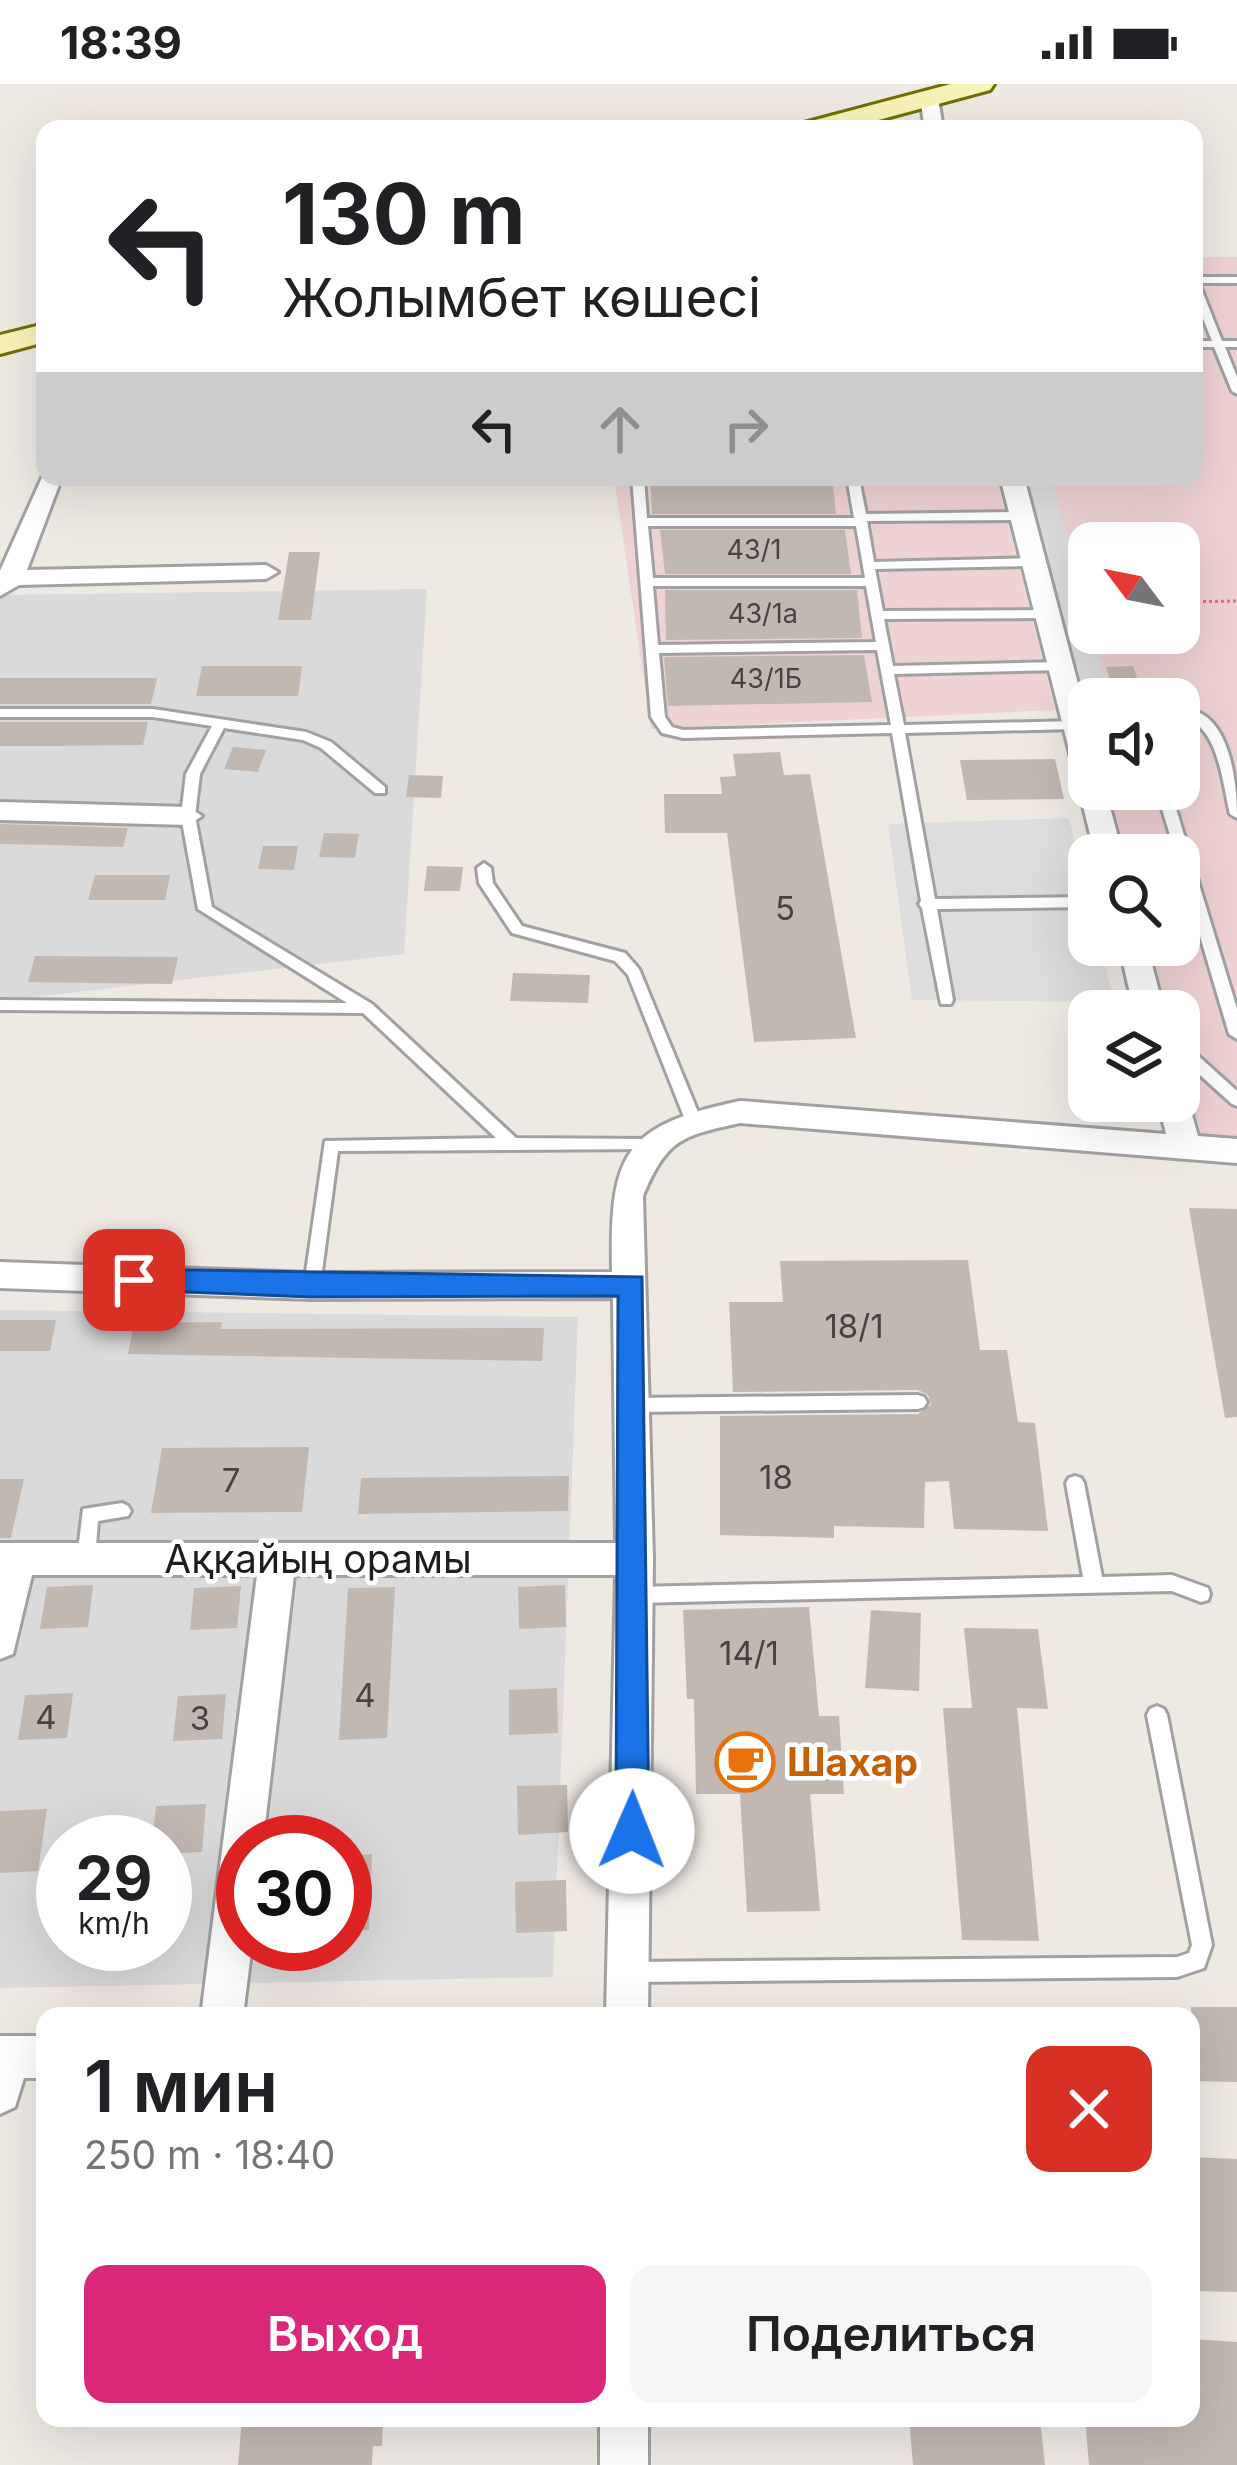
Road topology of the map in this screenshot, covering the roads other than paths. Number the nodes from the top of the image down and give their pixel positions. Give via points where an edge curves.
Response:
1 (981, 84) edge
2 (929, 98) junction
3 (847, 120) edge
4 (933, 120) edge
5 (1237, 280) edge
6 (1203, 282) edge
7 (1203, 305) edge
8 (36, 336) edge
9 (1203, 344) edge
10 (1218, 344) junction
11 (1237, 344) edge
12 (0, 345) edge
13 (1237, 391) edge
14 (46, 486) edge
15 (639, 486) edge
16 (854, 486) edge
17 (1014, 486) edge
18 (1022, 516) junction
19 (860, 520) junction
20 (641, 522) junction
21 (1034, 562) junction
22 (266, 572) dead end
23 (869, 574) junction
24 (646, 581) junction
25 (4, 582) edge
26 (1047, 614) junction
27 (876, 615) junction
28 (881, 646) junction
29 (652, 649) junction
30 (1060, 666) junction
31 (886, 670) junction
32 (1068, 691) edge
33 (0, 713) edge
34 (1200, 715) edge
35 (221, 722) junction
36 (897, 729) junction
37 (1068, 732) edge
38 (380, 790) dead end
39 (1169, 810) edge
40 (0, 811) edge
41 (1237, 814) edge
42 (188, 816) junction
43 (484, 868) dead end
44 (1068, 902) edge
45 (926, 904) junction
46 (946, 1000) dead end
47 (0, 1005) edge
48 (367, 1008) junction
49 (1237, 1034) edge
50 (1200, 1066) edge
51 (1237, 1100) edge
52 (694, 1122) junction
53 (1178, 1122) edge
54 (512, 1144) junction
55 (649, 1145) junction
56 (1185, 1148) junction
57 (1237, 1151) edge
58 (0, 1275) edge
59 (632, 1285) junction
60 (312, 1286) junction
61 (918, 1402) dead end
62 (633, 1405) junction
63 (1075, 1483) dead end
64 (122, 1511) dead end
65 (86, 1558) junction
66 (8, 1559) edge
67 (278, 1560) junction
68 (635, 1577) junction
69 (1094, 1585) junction
70 (1201, 1594) dead end
71 (0, 1642) edge
72 (1157, 1715) dead end
73 (246, 1815) edge
74 (227, 1971) edge
75 (630, 1972) junction
76 (223, 2007) edge
77 (628, 2007) edge
78 (624, 2427) edge
79 (624, 2465) edge

1 - 2 main road
2 - 3 main road
2 - 4 street
5 - 6 lane
7 - 10 lane
8 - 12 main road
9 - 10 lane
10 - 11 lane
10 - 13 lane
14 - 25 street
15 - 20 lane
16 - 19 lane
17 - 18 street
18 - 19 lane
18 - 21 street
19 - 20 lane
19 - 23 lane
20 - 24 lane
21 - 23 lane
21 - 26 street
22 - 25 street
23 - 24 lane
23 - 27 lane
24 - 29 lane
26 - 27 lane
26 - 30 street
27 - 28 lane
28 - 29 lane
28 - 31 lane
29 - 36 lane via 658,716 667,730
30 - 31 lane
30 - 32 street
31 - 36 lane
33 - 35 lane via 153,713
34 - 41 lane
35 - 38 lane via 306,736
35 - 42 lane via 193,774
36 - 37 lane
36 - 45 lane
39 - 49 lane
40 - 42 street
42 - 48 lane via 205,909
43 - 52 lane via 518,930 620,957 634,973
44 - 45 lane
45 - 46 lane
47 - 48 lane
48 - 54 lane
50 - 51 lane
52 - 55 street
52 - 56 street via 740,1112
53 - 56 street
54 - 55 lane
54 - 60 lane via 331,1145
55 - 59 street via 627,1196
56 - 57 street
58 - 60 street
59 - 60 street
59 - 62 street
61 - 62 lane
62 - 68 street
63 - 69 lane
64 - 65 lane via 89,1514
65 - 66 street, Аққайың орамы
65 - 67 street, Аққайың орамы
66 - 71 street
67 - 68 street, Аққайың орамы
67 - 73 street
68 - 69 lane
68 - 75 street
69 - 70 lane via 1172,1583
72 - 75 lane via 1202,1945 1198,1961
74 - 76 street
75 - 77 street
78 - 79 street

